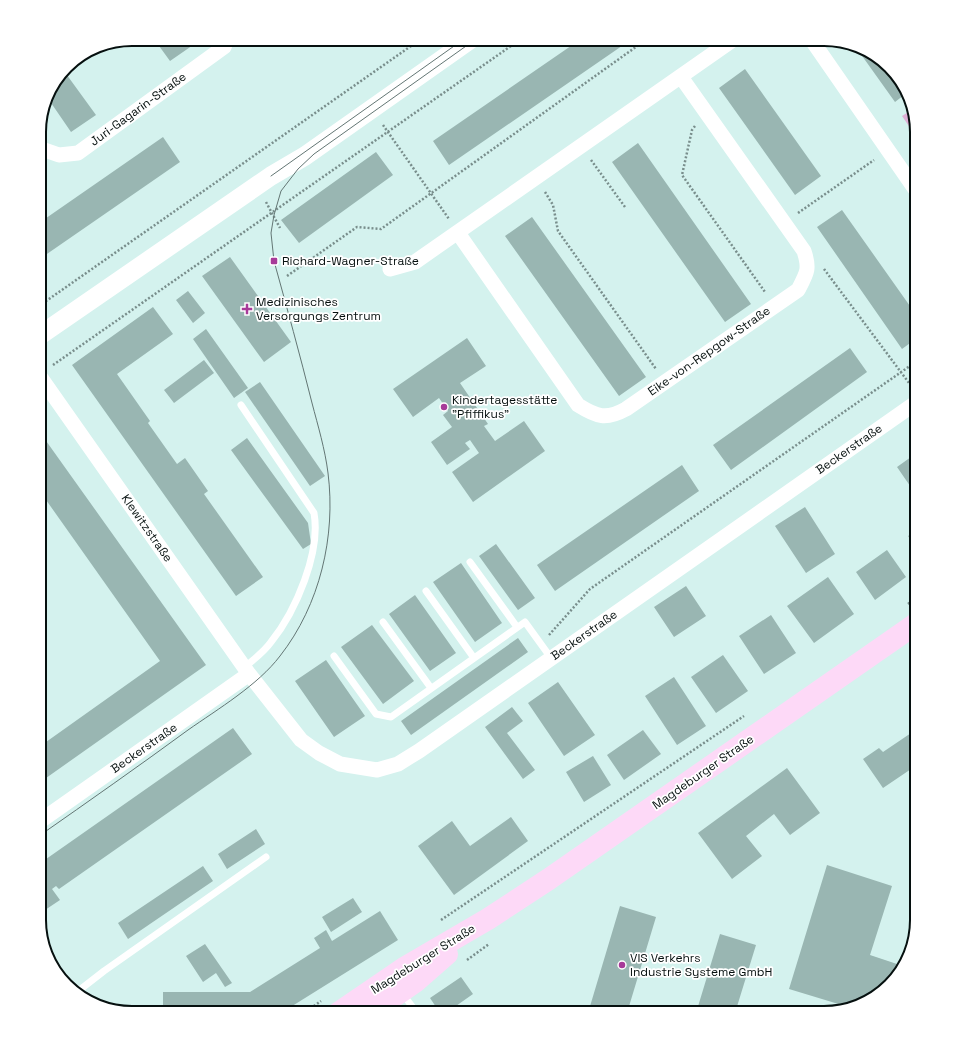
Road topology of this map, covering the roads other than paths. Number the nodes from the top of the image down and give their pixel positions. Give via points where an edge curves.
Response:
1 (224, 46) edge
2 (460, 46) edge
3 (724, 46) edge
4 (816, 46) edge
5 (681, 77) junction
6 (46, 150) edge
7 (910, 182) edge
8 (458, 233) junction
9 (390, 269) dead end
10 (46, 331) edge
11 (46, 385) edge
12 (910, 399) edge
13 (241, 405) dead end
14 (470, 562) dead end
15 (426, 591) dead end
16 (910, 615) edge
17 (384, 622) dead end
18 (517, 627) junction
19 (334, 656) dead end
20 (474, 658) junction
21 (551, 658) junction
22 (249, 674) junction
23 (431, 688) junction
24 (46, 817) edge
25 (266, 856) dead end
26 (488, 919) junction
27 (81, 989) edge
28 (401, 992) junction
29 (348, 1006) edge
30 (380, 1006) edge
31 (412, 1006) edge

1 - 6 street, Juri-Gagarin-Straße via 78,153 59,155
2 - 10 street via 305,156 264,181
3 - 5 street
4 - 7 street
5 - 8 street
5 - 8 street, Eike-von-Repgow-Straße via 804,251 808,264 807,274 798,290 626,409 612,416 594,415 578,405
8 - 9 street via 415,262
11 - 22 street, Klewitzstraße
12 - 21 street, Beckerstraße
13 - 22 lane via 314,513 316,524 314,546 306,577 288,616
14 - 18 lane
15 - 20 lane
16 - 26 main road, Magdeburger Straße via 627,825
17 - 23 lane
18 - 20 lane
18 - 21 lane via 525,622
19 - 23 lane via 376,714 390,717
20 - 23 lane
21 - 22 street, Beckerstraße via 419,751 398,764 377,770 340,764 319,753 302,740
22 - 24 street, Beckerstraße
25 - 27 lane
26 - 28 main road, Magdeburger Straße
26 - 29 main road, Magdeburger Straße via 404,968
28 - 30 main road, Magdeburger Straße
28 - 31 lane

